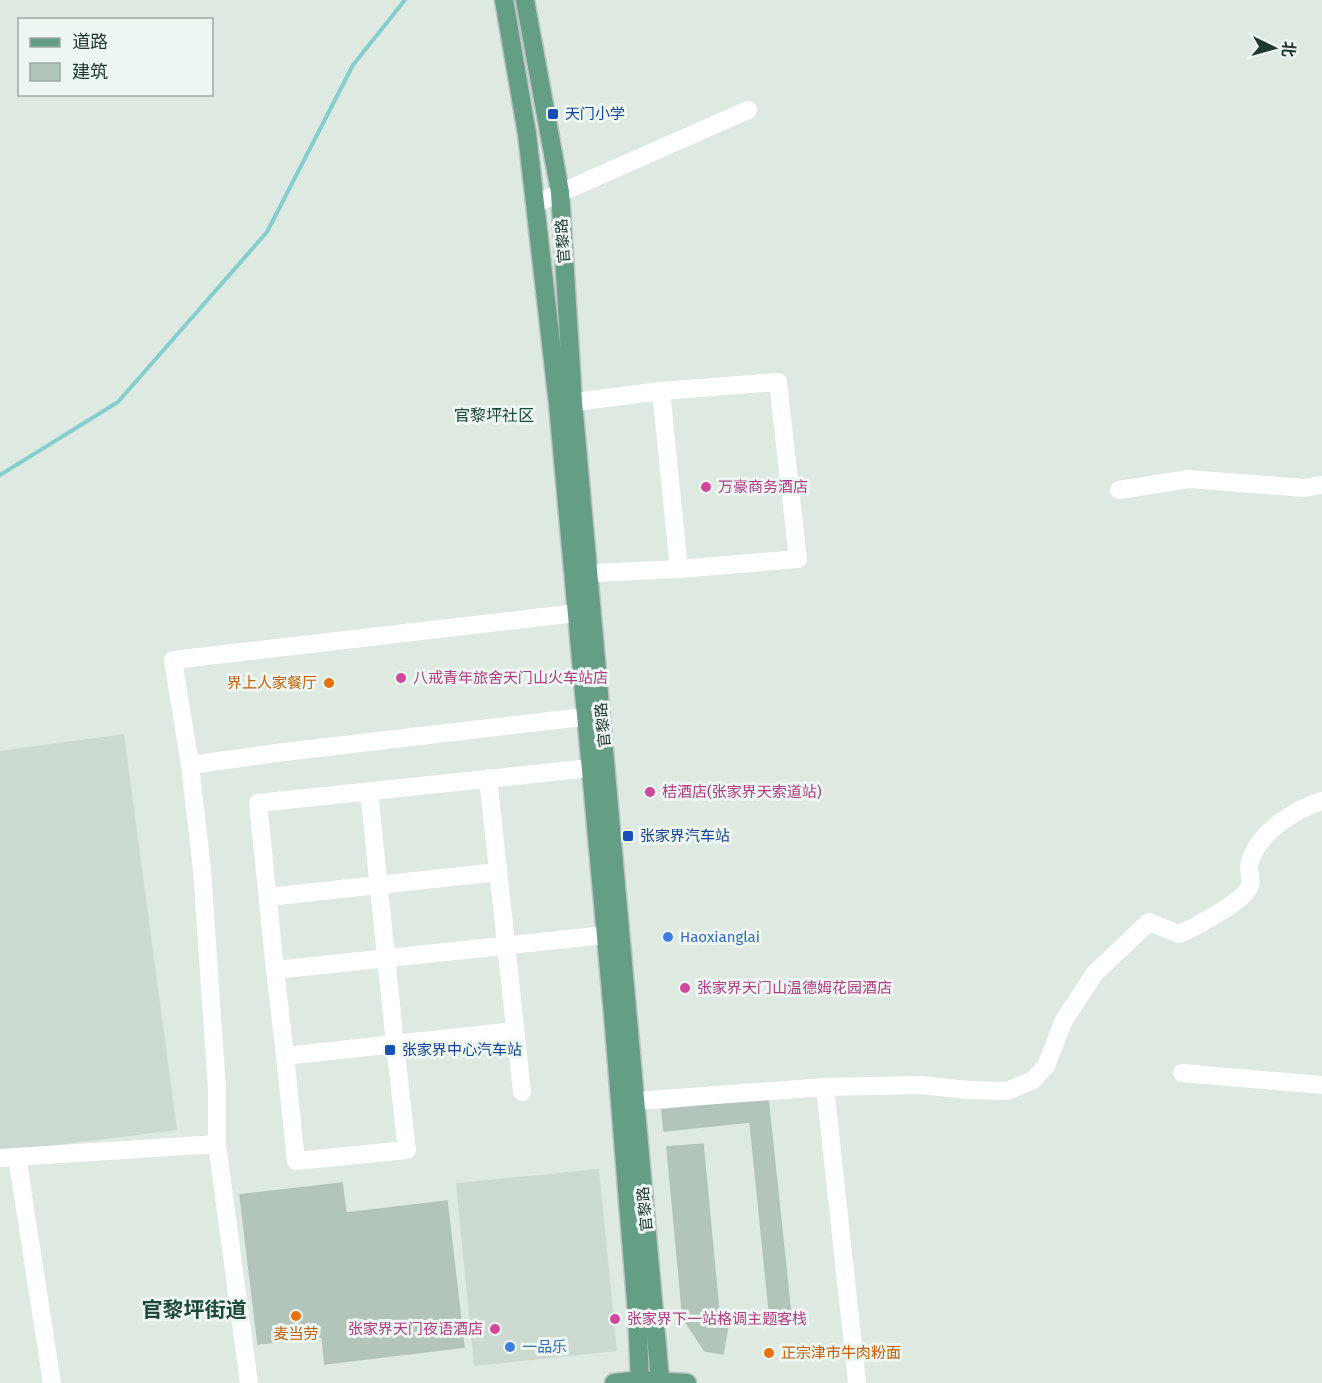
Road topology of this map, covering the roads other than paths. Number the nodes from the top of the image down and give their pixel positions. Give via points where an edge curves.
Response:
1 (525, 0) edge
2 (504, 1) edge
3 (748, 110) dead end
4 (560, 192) junction
5 (535, 204) junction
6 (661, 391) junction
7 (566, 403) junction
8 (1322, 485) edge
9 (1119, 490) dead end
10 (679, 569) junction
11 (581, 574) junction
12 (577, 614) junction
13 (594, 716) junction
14 (190, 765) junction
15 (590, 768) junction
16 (488, 778) junction
17 (369, 792) junction
18 (1322, 801) edge
19 (498, 872) junction
20 (378, 885) junction
21 (268, 897) junction
22 (605, 935) junction
23 (506, 945) junction
24 (386, 958) junction
25 (276, 970) junction
26 (515, 1031) junction
27 (395, 1044) junction
28 (285, 1056) junction
29 (1182, 1073) dead end
30 (1322, 1085) edge
31 (825, 1087) junction
32 (522, 1092) dead end
33 (628, 1101) junction
34 (217, 1144) junction
35 (9, 1158) edge
36 (640, 1380) junction
37 (660, 1380) junction
38 (52, 1383) edge
39 (249, 1383) edge
40 (614, 1383) edge
41 (687, 1383) edge
42 (857, 1383) edge

1 - 4 main road, 官黎路
2 - 5 main road, 官黎路
3 - 4 street
4 - 5 street
4 - 7 main road, 官黎路
5 - 7 main road, 官黎路
6 - 7 street
6 - 10 street
6 - 10 street via 778,382 798,559
7 - 11 main road, 官黎路
8 - 9 street via 1304,488 1189,479
10 - 11 street
11 - 12 main road, 官黎路
11 - 13 main road, 官黎路
12 - 13 main road, 官黎路
12 - 14 street via 173,660
13 - 14 street
13 - 15 main road, 官黎路
13 - 33 main road, 官黎路
14 - 34 street via 204,893
15 - 16 street
15 - 22 main road, 官黎路
16 - 17 street
16 - 19 street
17 - 20 street
17 - 21 street via 258,803
18 - 31 street via 1266,833 1249,863 1252,883 1246,894 1179,934 1149,922 1095,973 1064,1020 1046,1066 1033,1080 1007,1091 920,1085
19 - 20 street
19 - 23 street
20 - 21 street
20 - 24 street
21 - 25 street
22 - 23 street
22 - 33 main road, 官黎路
23 - 24 street
23 - 26 street
24 - 25 street
24 - 27 street
25 - 28 street
26 - 27 street
26 - 32 street
27 - 28 street
27 - 28 street via 407,1150 296,1161
29 - 30 street
31 - 33 street
31 - 42 street
33 - 36 main road, 官黎路
33 - 37 main road, 官黎路
34 - 35 street
34 - 39 street
35 - 38 street
36 - 37 main road
36 - 40 main road
37 - 41 main road

